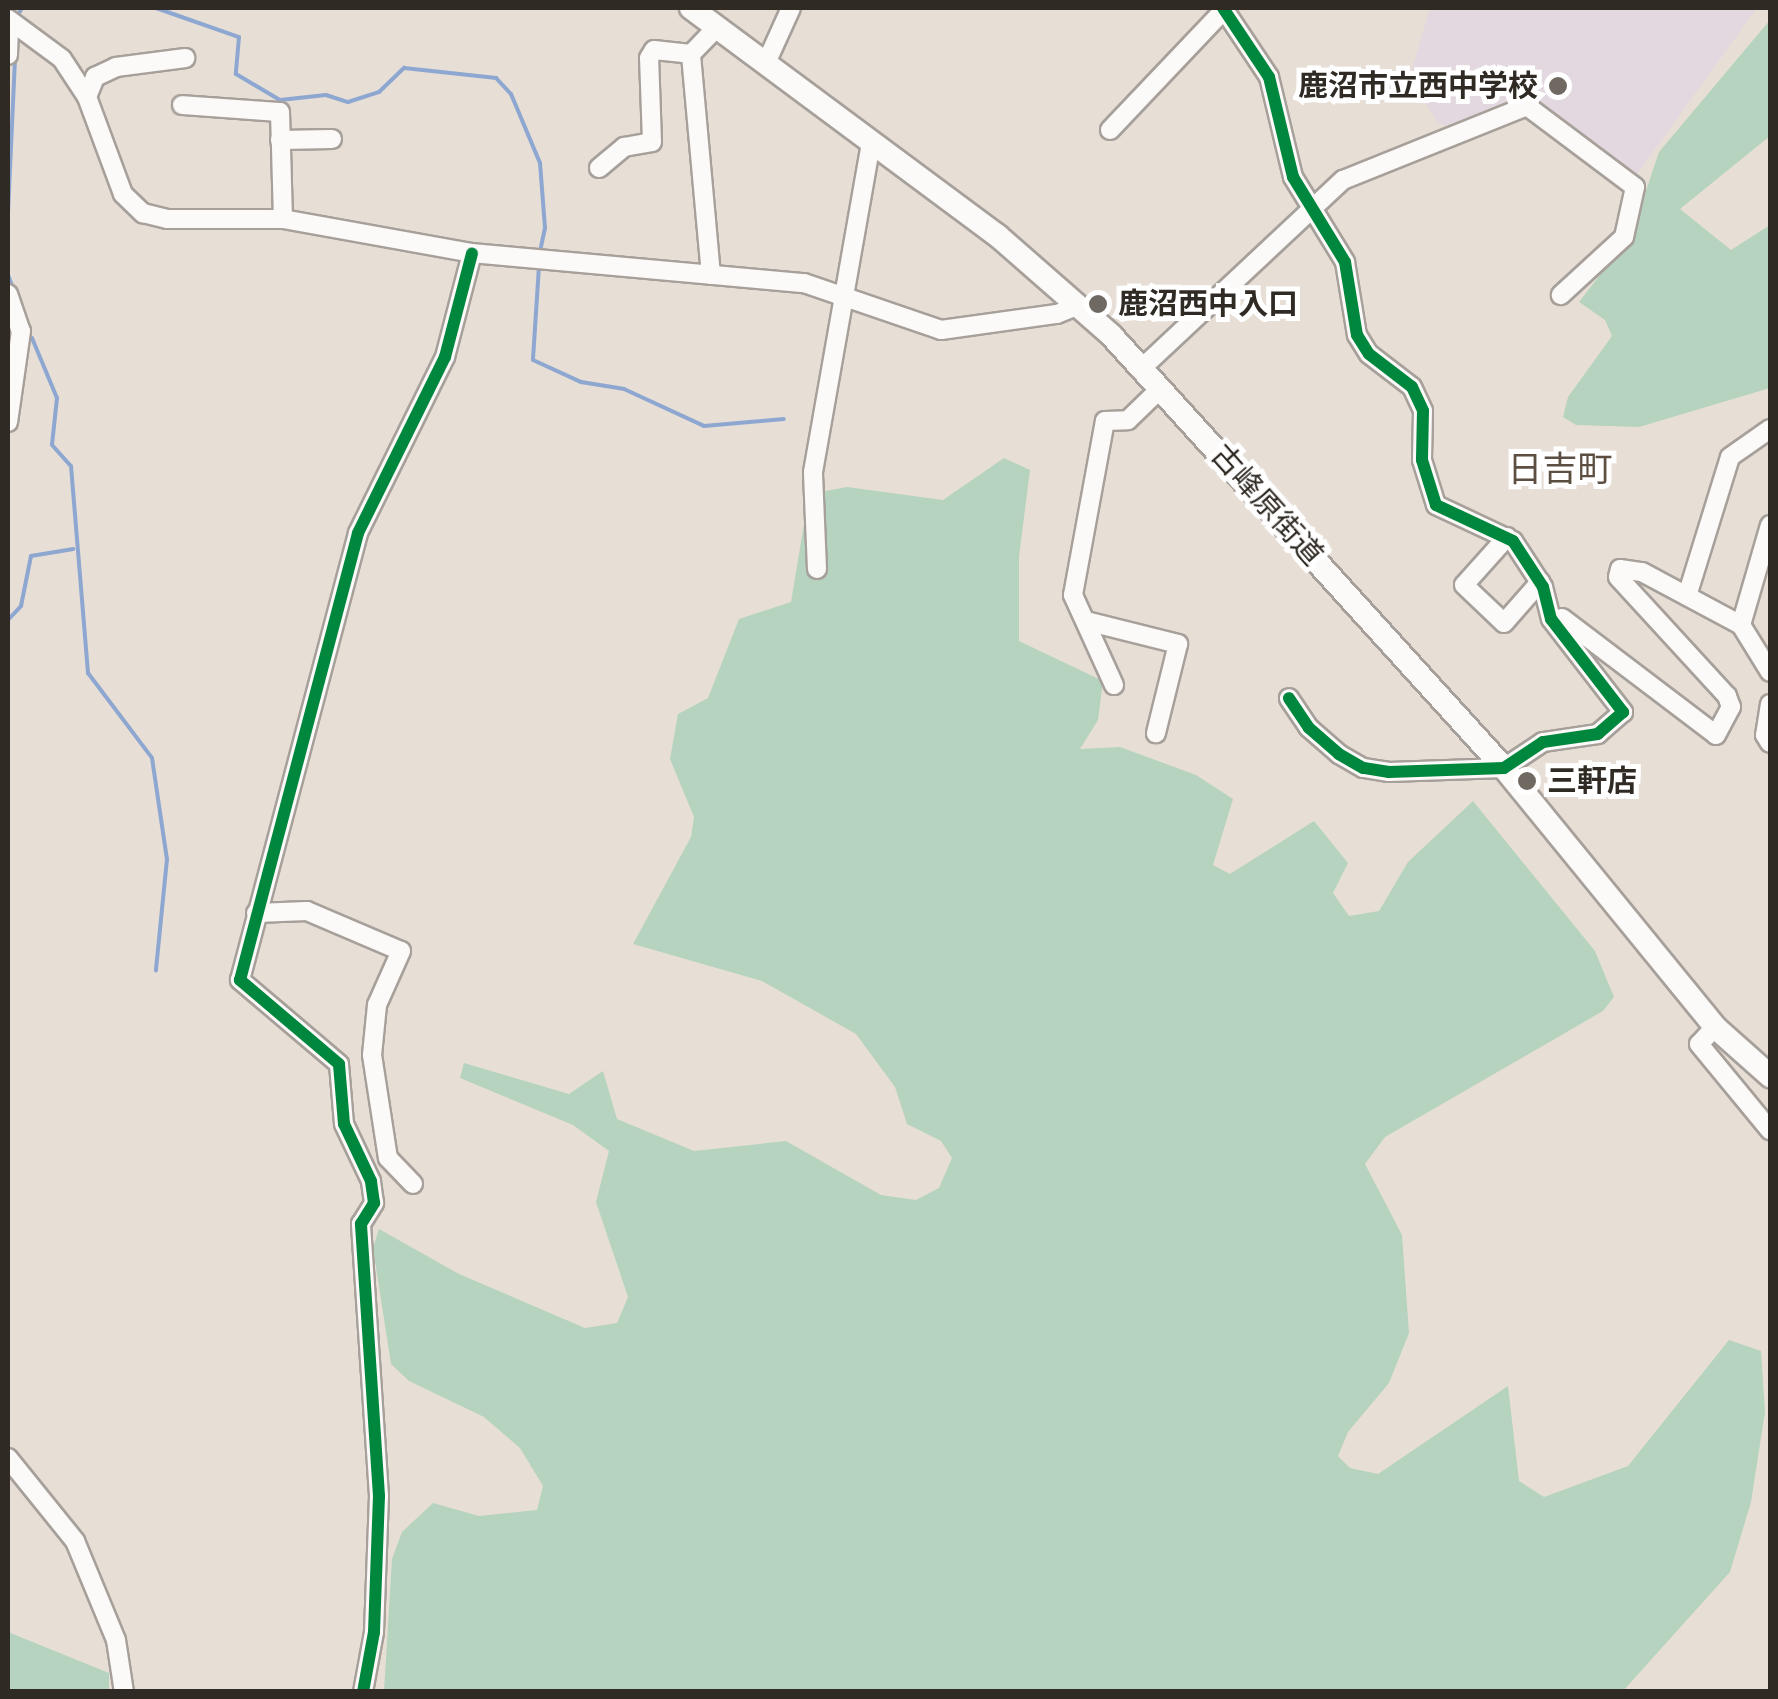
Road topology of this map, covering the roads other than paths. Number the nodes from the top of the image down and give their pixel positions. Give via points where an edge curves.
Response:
1 (692, 8) edge
2 (791, 8) edge
3 (1224, 9) edge
4 (8, 20) edge
5 (718, 27) junction
6 (8, 54) edge
7 (691, 54) junction
8 (185, 58) dead end
9 (766, 63) junction
10 (86, 97) junction
11 (182, 105) dead end
12 (1110, 130) dead end
13 (332, 139) dead end
14 (280, 140) junction
15 (871, 142) junction
16 (598, 168) dead end
17 (1309, 208) junction
18 (283, 219) junction
19 (472, 253) junction
20 (710, 275) junction
21 (843, 292) junction
22 (8, 294) edge
23 (1560, 295) dead end
24 (1079, 305) junction
25 (1142, 367) junction
26 (1161, 388) junction
27 (8, 422) edge
28 (1770, 428) edge
29 (1770, 524) edge
30 (1507, 537) junction
31 (818, 569) dead end
32 (1540, 582) junction
33 (1687, 596) junction
34 (1548, 606) junction
35 (1086, 622) junction
36 (1741, 625) junction
37 (1770, 672) edge
38 (1114, 685) dead end
39 (1289, 698) dead end
40 (1770, 709) edge
41 (1156, 733) dead end
42 (1770, 744) edge
43 (1504, 768) junction
44 (256, 912) junction
45 (1715, 1027) junction
46 (1770, 1076) edge
47 (1770, 1130) edge
48 (413, 1184) dead end
49 (10, 1464) edge
50 (124, 1692) edge
51 (363, 1692) edge

1 - 5 main road, 古峰原街道
2 - 9 street
3 - 12 street
3 - 17 street via 1269,77 1293,177
4 - 6 street
4 - 10 street via 62,60
5 - 7 street
5 - 9 main road, 古峰原街道
7 - 16 street via 654,50 652,142 624,147
7 - 20 street
8 - 10 street via 116,68 95,77
9 - 15 main road, 古峰原街道
10 - 18 street via 123,194 142,213
11 - 14 street via 280,112
13 - 14 street
14 - 18 street
15 - 21 street
15 - 24 main road, 古峰原街道
17 - 23 street via 1364,167 1527,106 1635,187 1624,236
17 - 25 street
17 - 30 street via 1344,262 1357,335 1368,354 1412,387 1422,411 1422,460 1436,505
18 - 19 street
19 - 20 street
19 - 44 street via 445,357 358,533
20 - 21 street
21 - 24 street via 940,330
21 - 31 street via 813,472
22 - 27 street via 20,331
24 - 25 main road, 古峰原街道
25 - 26 main road, 古峰原街道
26 - 35 street via 1128,420 1105,421 1074,595
26 - 43 main road, 古峰原街道
28 - 33 street via 1730,457
29 - 36 street
30 - 32 street
30 - 32 street via 1464,585 1504,623
32 - 34 street
33 - 34 street via 1642,572 1620,569 1618,577 1728,696 1731,706 1716,736
33 - 36 street
34 - 43 street via 1624,712 1598,734 1543,742
35 - 38 street
35 - 41 street via 1178,644
36 - 37 street
39 - 43 street via 1308,728 1363,768
40 - 42 street
43 - 45 main road, 古峰原街道
44 - 48 street via 307,911 402,951 377,1005 372,1056 388,1158
44 - 51 street via 240,980 338,1064 344,1124 371,1181 374,1204 361,1224 379,1496 374,1632
45 - 46 main road, 古峰原街道
45 - 47 street via 1699,1044
49 - 50 street via 76,1541 116,1640

